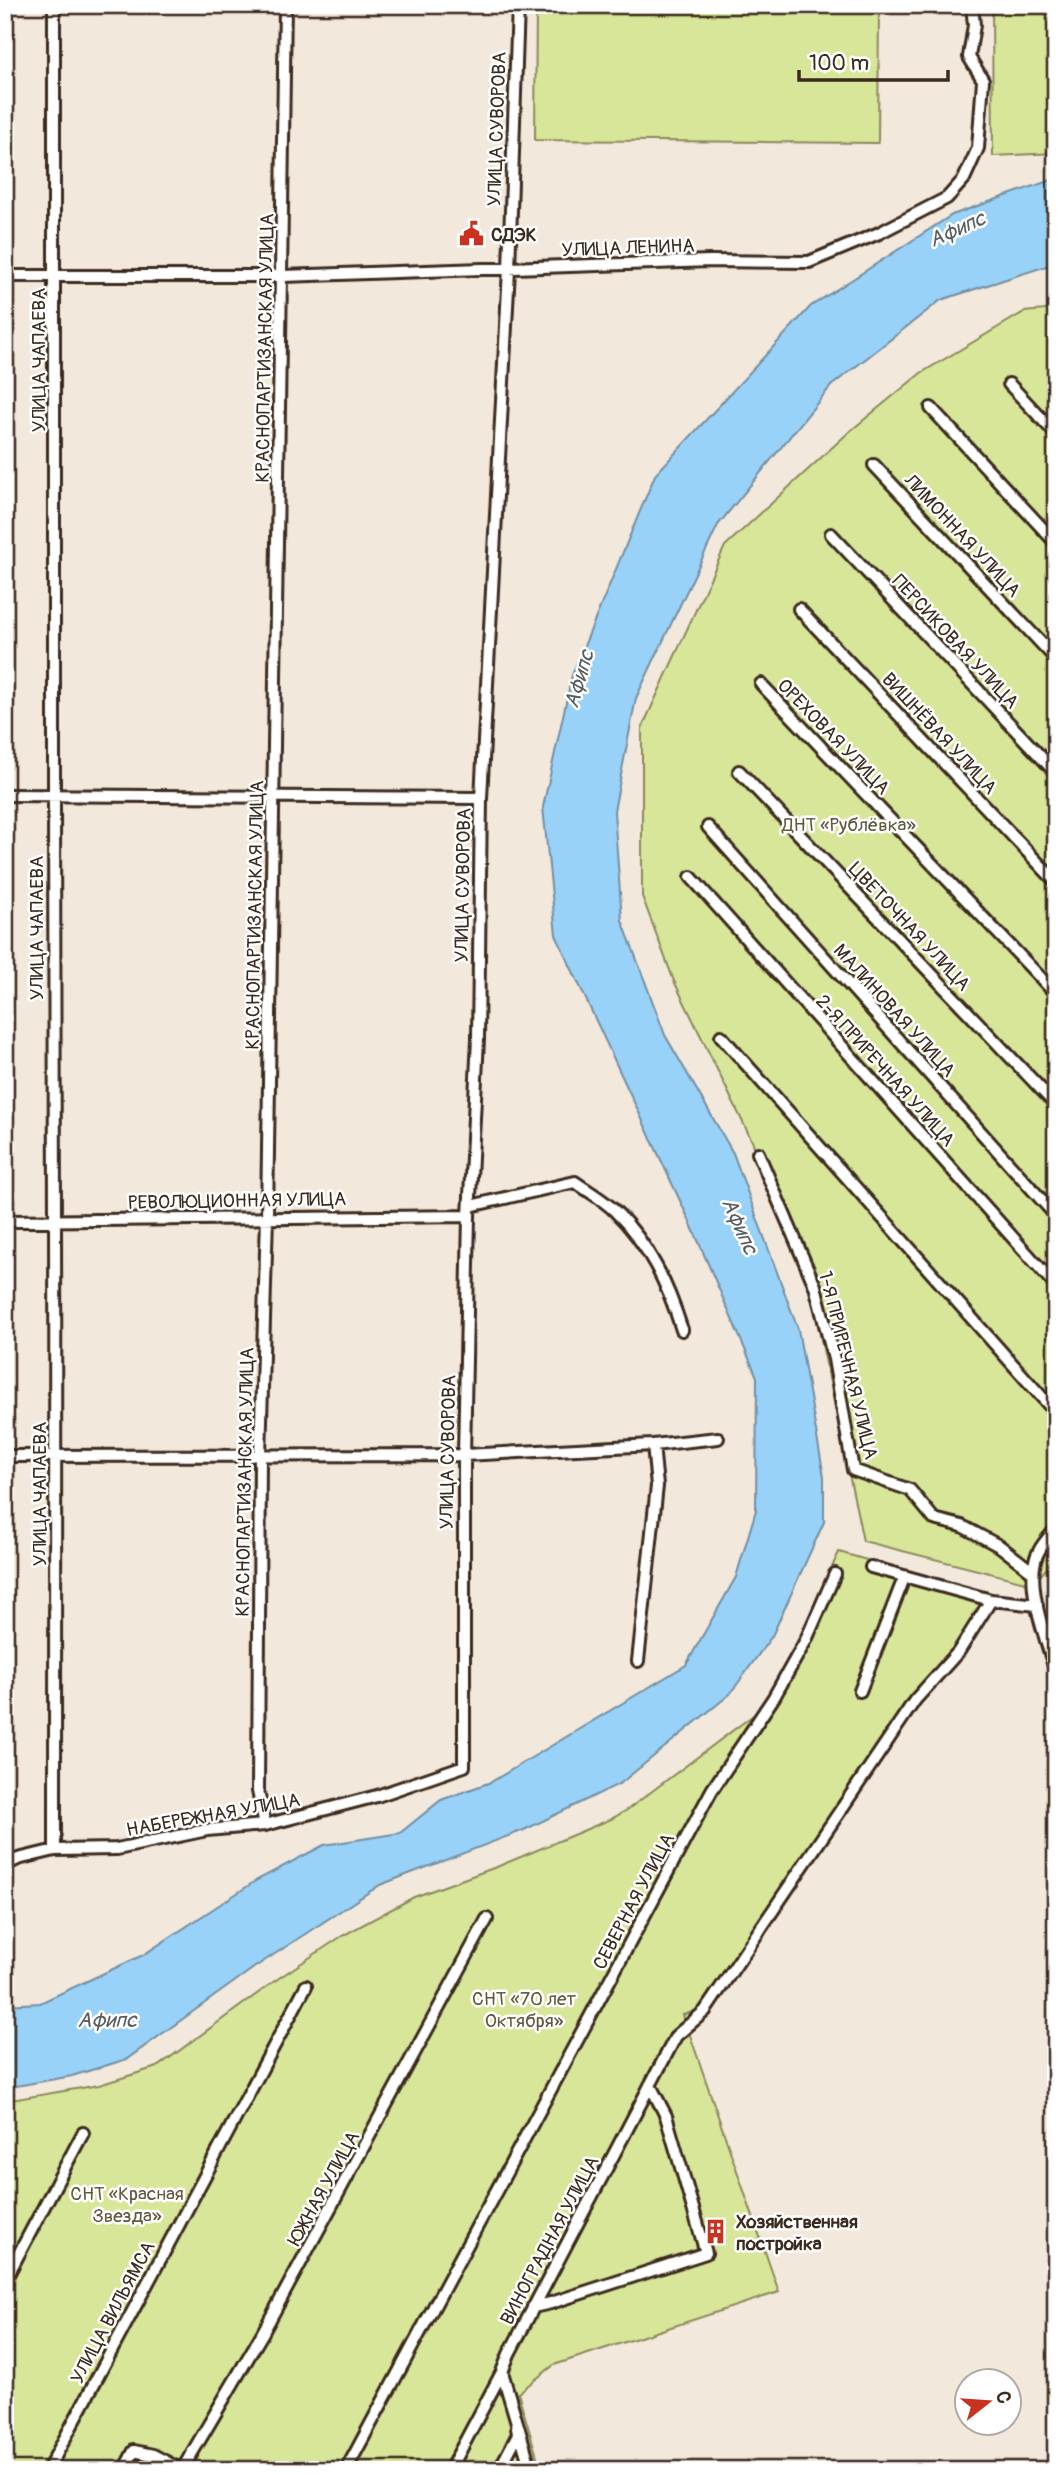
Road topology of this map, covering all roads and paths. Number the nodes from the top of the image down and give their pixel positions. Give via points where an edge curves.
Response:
1 (54, 5) edge
2 (285, 5) edge
3 (518, 5) edge
4 (972, 5) edge
5 (509, 269) junction
6 (56, 275) junction
7 (5, 276) edge
8 (283, 276) junction
9 (1009, 383) dead end
10 (931, 408) dead end
11 (1056, 434) edge
12 (874, 465) dead end
13 (831, 534) dead end
14 (1056, 544) edge
15 (799, 609) dead end
16 (1056, 659) edge
17 (761, 684) dead end
18 (740, 771) dead end
19 (1056, 773) edge
20 (5, 795) edge
21 (54, 795) junction
22 (274, 797) junction
23 (481, 798) junction
24 (708, 827) dead end
25 (691, 877) dead end
26 (1056, 882) edge
27 (1056, 994) edge
28 (721, 1036) dead end
29 (1056, 1105) edge
30 (758, 1153) dead end
31 (469, 1211) junction
32 (1056, 1216) edge
33 (267, 1217) junction
34 (54, 1220) junction
35 (5, 1221) edge
36 (1056, 1286) edge
37 (682, 1330) dead end
38 (1056, 1413) edge
39 (718, 1438) dead end
40 (653, 1445) junction
41 (260, 1455) junction
42 (464, 1455) junction
43 (5, 1456) edge
44 (57, 1456) junction
45 (1056, 1530) edge
46 (871, 1567) dead end
47 (1033, 1572) junction
48 (835, 1574) dead end
49 (904, 1578) junction
50 (991, 1600) junction
51 (1037, 1605) junction
52 (638, 1661) dead end
53 (1056, 1672) edge
54 (860, 1691) dead end
55 (464, 1766) joint
56 (265, 1825) junction
57 (55, 1850) junction
58 (5, 1865) edge
59 (487, 1919) dead end
60 (306, 1986) dead end
61 (650, 2085) junction
62 (83, 2133) dead end
63 (5, 2280) edge
64 (534, 2307) junction
65 (502, 2372) junction
66 (517, 2425) junction
67 (48, 2470) edge
68 (124, 2470) edge
69 (182, 2470) edge
70 (346, 2470) edge
71 (450, 2470) edge
72 (499, 2470) edge
73 (531, 2470) edge

1 - 6 street, УЛИЦА ЧАПАЕВА
2 - 8 street, КРАСНОПАРТИЗАНСКАЯ УЛИЦА
3 - 5 street, УЛИЦА СУВОРОВА
4 - 5 street, УЛИЦА ЛЕНИНА via 969,57 983,80 978,148 964,179 947,198 809,262
5 - 8 street, УЛИЦА ЛЕНИНА
5 - 23 street, УЛИЦА СУВОРОВА
6 - 7 street, УЛИЦА ЛЕНИНА
6 - 8 street, УЛИЦА ЛЕНИНА
6 - 21 street, УЛИЦА ЧАПАЕВА
8 - 22 street, КРАСНОПАРТИЗАНСКАЯ УЛИЦА
9 - 11 street
10 - 14 street
12 - 16 street, ЛИМОННАЯ УЛИЦА
13 - 19 street, ПЕРСИКОВАЯ УЛИЦА
15 - 26 street, ВИШНЁВАЯ УЛИЦА
17 - 27 street, ОРЕХОВАЯ УЛИЦА
18 - 29 street, ЦВЕТОЧНАЯ УЛИЦА
20 - 21 street
21 - 22 street
21 - 34 street, УЛИЦА ЧАПАЕВА
22 - 23 street
22 - 33 street, КРАСНОПАРТИЗАНСКАЯ УЛИЦА
23 - 31 street, УЛИЦА СУВОРОВА via 478,1039
24 - 32 street, МАЛИНОВАЯ УЛИЦА
25 - 36 street, 2-Я ПРИРЕЧНАЯ УЛИЦА
28 - 38 street
30 - 47 street, 1-Я ПРИРЕЧНАЯ УЛИЦА via 815,1286 834,1359 853,1470 911,1490 934,1519 962,1526 1001,1547
31 - 33 street, РЕВОЛЮЦИОННАЯ УЛИЦА
31 - 37 street, РЕВОЛЮЦИОННАЯ УЛИЦА via 575,1182 614,1209 645,1245 672,1298
31 - 42 street, УЛИЦА СУВОРОВА
33 - 34 street, РЕВОЛЮЦИОННАЯ УЛИЦА
33 - 41 street, КРАСНОПАРТИЗАНСКАЯ УЛИЦА
34 - 35 street, РЕВОЛЮЦИОННАЯ УЛИЦА
34 - 44 street, УЛИЦА ЧАПАЕВА
39 - 40 street
40 - 42 street
40 - 52 street via 657,1486
41 - 42 street
41 - 44 street
41 - 56 street, КРАСНОПАРТИЗАНСКАЯ УЛИЦА via 258,1791
42 - 55 street, УЛИЦА СУВОРОВА
43 - 44 street
44 - 57 street, УЛИЦА ЧАПАЕВА
45 - 47 street via 1038,1552
46 - 49 street
47 - 51 street
48 - 70 street, СЕВЕРНАЯ УЛИЦА via 806,1640 761,1719 712,1790
49 - 50 street
49 - 54 street
50 - 51 street
50 - 61 street, ВИНОГРАДНАЯ УЛИЦА via 959,1651 915,1700 705,2011 676,2036
51 - 53 street
55 - 56 street, НАБЕРЕЖНАЯ УЛИЦА via 377,1796
56 - 57 street, НАБЕРЕЖНАЯ УЛИЦА via 207,1830 117,1849
57 - 58 street, НАБЕРЕЖНАЯ УЛИЦА
59 - 69 street, ЮЖНАЯ УЛИЦА via 269,2322
60 - 67 street, УЛИЦА ВИЛЬЯМСА
61 - 64 street, ВИНОГРАДНАЯ УЛИЦА
61 - 64 street via 666,2116 706,2253
62 - 63 street
64 - 65 street, ВИНОГРАДНАЯ УЛИЦА
65 - 66 street
65 - 71 street
66 - 72 street via 518,2434
66 - 73 street
68 - 69 street via 134,2451

